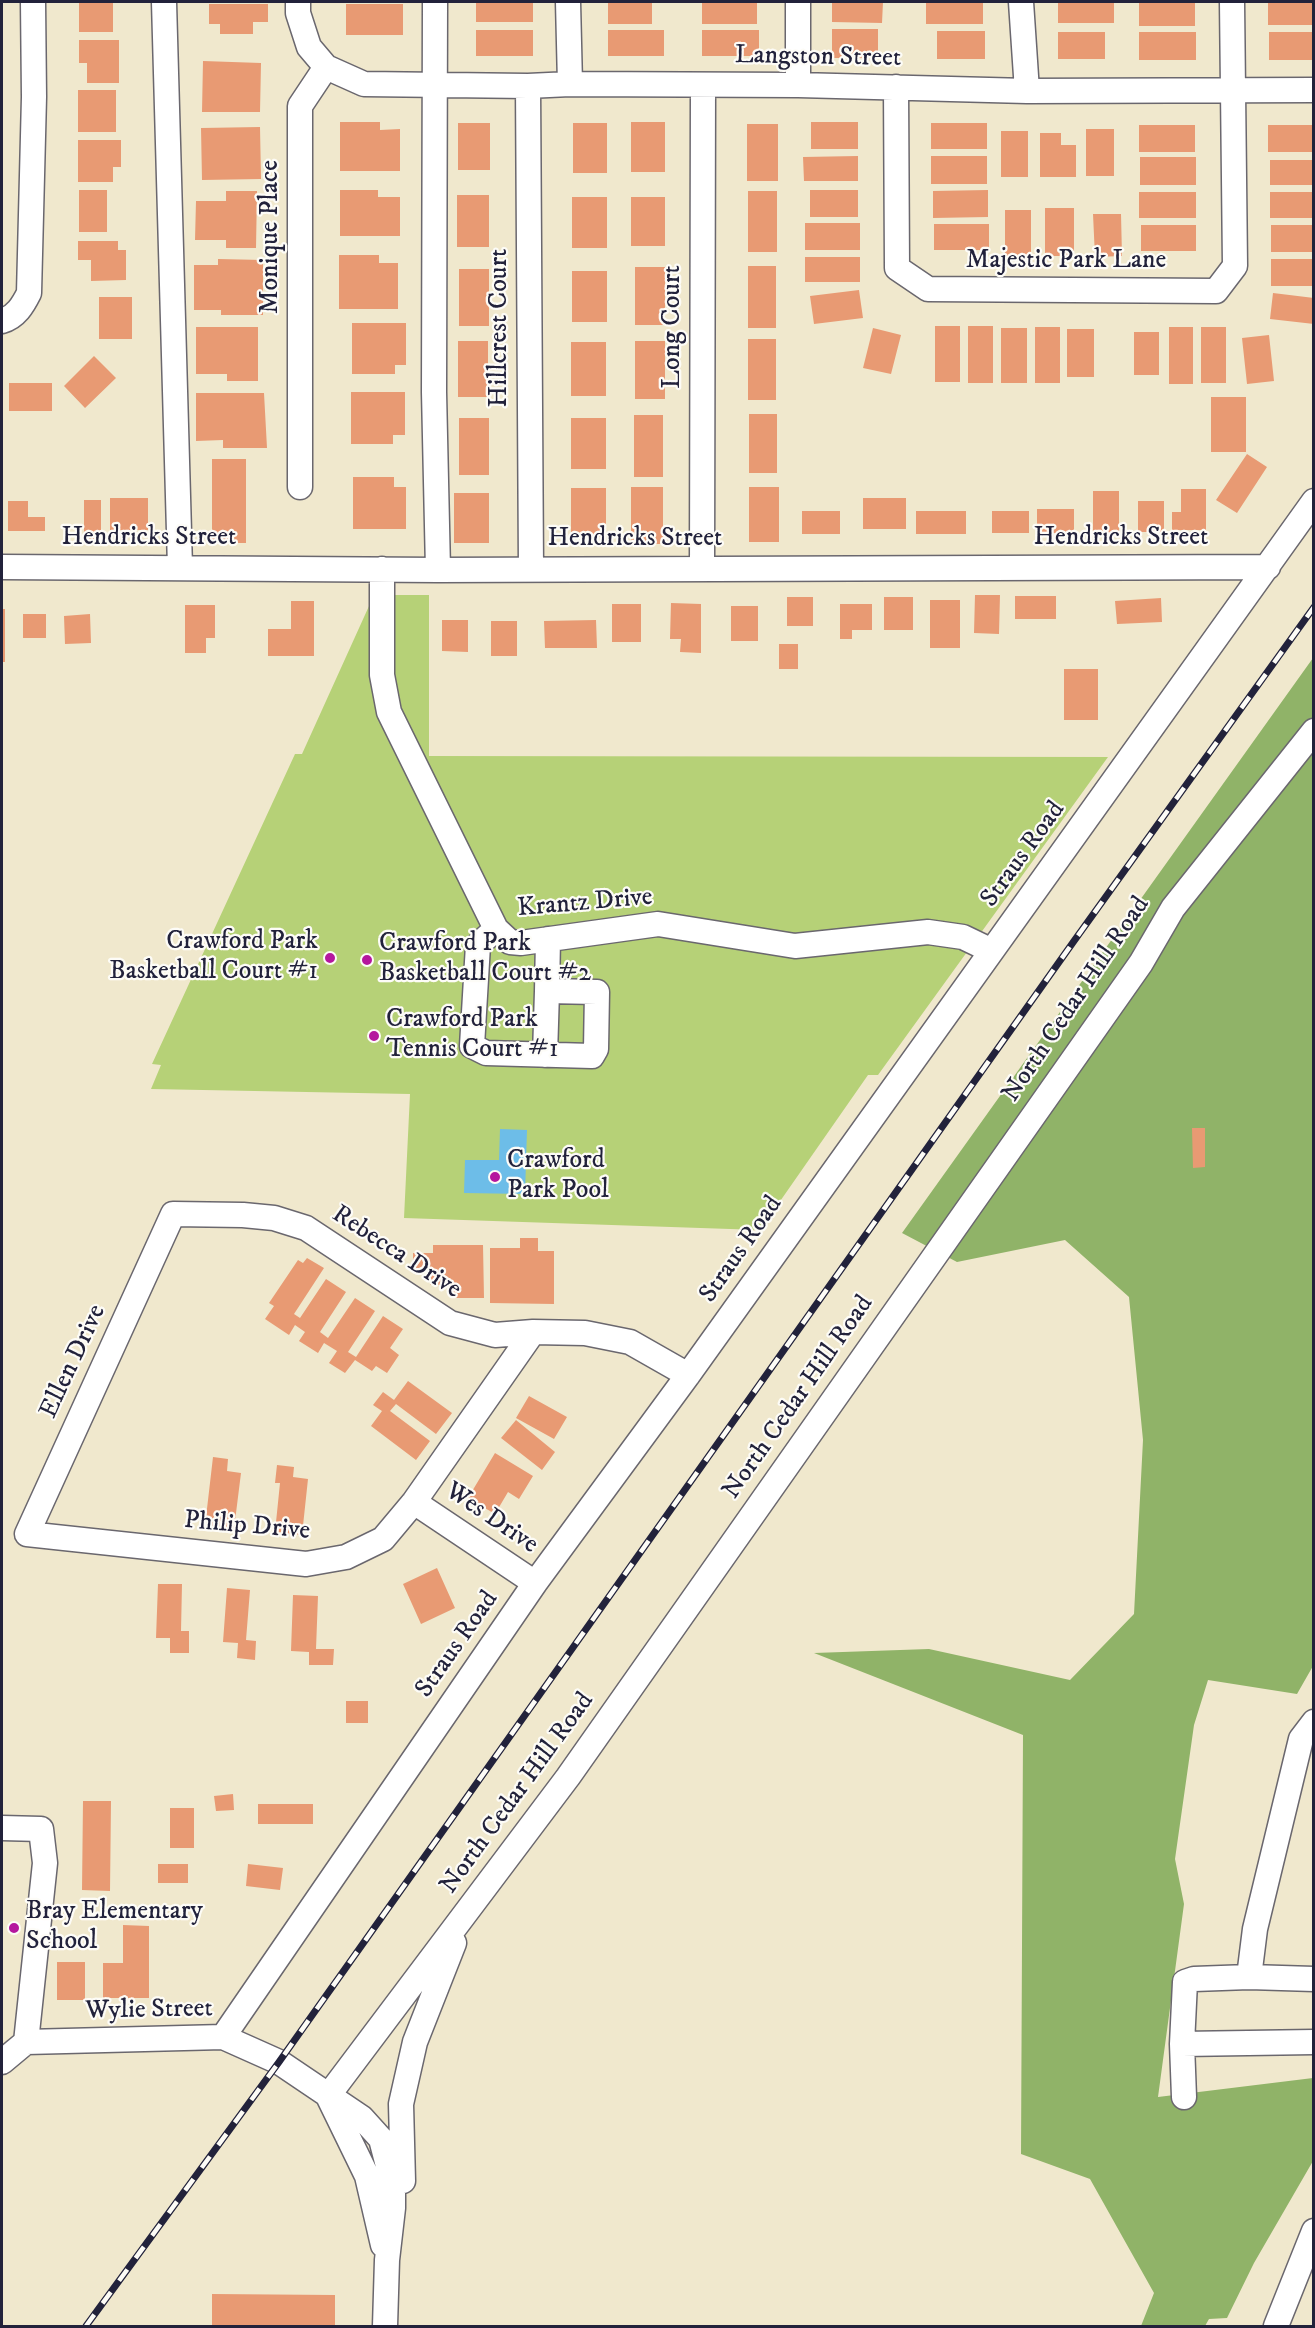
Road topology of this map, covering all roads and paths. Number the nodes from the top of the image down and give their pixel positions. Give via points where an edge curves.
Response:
1 (33, 2) edge
2 (164, 2) edge
3 (298, 2) edge
4 (435, 2) edge
5 (568, 2) edge
6 (798, 2) edge
7 (1021, 2) edge
8 (1232, 2) edge
9 (326, 67) junction
10 (434, 84) junction
11 (570, 84) junction
12 (703, 85) junction
13 (798, 85) junction
14 (528, 86) junction
15 (896, 87) junction
16 (1233, 90) junction
17 (1314, 90) edge
18 (1027, 91) junction
19 (2, 321) edge
20 (300, 487) dead end
21 (1314, 501) edge
22 (2, 567) edge
23 (180, 567) junction
24 (1268, 567) junction
25 (702, 568) junction
26 (382, 569) junction
27 (531, 569) junction
28 (438, 570) junction
29 (1314, 731) edge
30 (496, 929) junction
31 (548, 939) junction
32 (990, 950) junction
33 (547, 991) junction
34 (545, 1055) junction
35 (173, 1214) joint
36 (533, 1332) junction
37 (688, 1375) junction
38 (414, 1502) junction
39 (27, 1534) joint
40 (535, 1583) junction
41 (1314, 1722) edge
42 (2, 1828) edge
43 (467, 1911) junction
44 (1249, 1977) junction
45 (1314, 1979) edge
46 (223, 2037) junction
47 (26, 2042) junction
48 (1314, 2043) edge
49 (1182, 2044) junction
50 (2, 2062) edge
51 (328, 2096) junction
52 (1184, 2097) dead end
53 (1314, 2231) edge
54 (387, 2260) junction
55 (385, 2326) edge
56 (1276, 2326) edge

1 - 19 street via 29,293 21,308
2 - 23 street
3 - 9 street via 309,47
4 - 10 street
5 - 11 street
6 - 13 street
7 - 18 street
8 - 16 street
9 - 10 street, Langston Street via 364,84
9 - 20 street, Monique Place via 300,106
10 - 14 street, Langston Street
10 - 28 street
11 - 12 street, Langston Street
11 - 14 street, Langston Street
12 - 13 street, Langston Street
12 - 25 street, Long Court
13 - 15 street, Langston Street
14 - 27 street, Hillcrest Court
15 - 16 street, Majestic Park Lane via 897,268 928,289 1216,291 1235,266
15 - 18 street, Langston Street
16 - 17 street, Langston Street
16 - 18 street, Langston Street
21 - 24 street, Straus Road
22 - 23 street, Hendricks Street
23 - 26 street, Hendricks Street
24 - 25 street, Hendricks Street
24 - 32 street, Straus Road
25 - 27 street, Hendricks Street
26 - 28 street, Hendricks Street
26 - 30 street, Krantz Drive via 382,675 389,712
27 - 28 street, Hendricks Street
29 - 43 street, North Cedar Hill Road via 1173,908 1141,963 575,1767
30 - 31 street, Krantz Drive via 510,942
30 - 34 street via 477,945 472,1046 486,1053
31 - 32 street, Krantz Drive via 658,924 795,946 927,932 963,937
31 - 33 street
32 - 37 street, Straus Road
33 - 34 street
33 - 34 street via 597,992 596,1048 592,1056
35 - 36 street, Rebecca Drive via 274,1218 306,1228 450,1323 495,1335
35 - 39 street, Ellen Drive
36 - 37 street, Rebecca Drive via 585,1333 630,1342
36 - 38 street, Philip Drive
37 - 40 street, Straus Road
38 - 39 street, Philip Drive via 382,1539 346,1557 306,1564
38 - 40 street, Wes Drive
40 - 46 street, Straus Road
41 - 44 street via 1301,1738 1255,1929
42 - 47 street via 41,1829 45,1863
43 - 51 street, North Cedar Hill Road
43 - 54 street via 415,2042 401,2104 405,2224
44 - 45 street
44 - 49 street via 1185,1982
46 - 47 street, Wylie Street
46 - 51 street, Wylie Street via 279,2062
47 - 50 street
48 - 49 street
49 - 52 street
51 - 54 street, Wylie Street via 362,2118 381,2139 393,2185
53 - 56 street
54 - 55 street, Wylie Street

